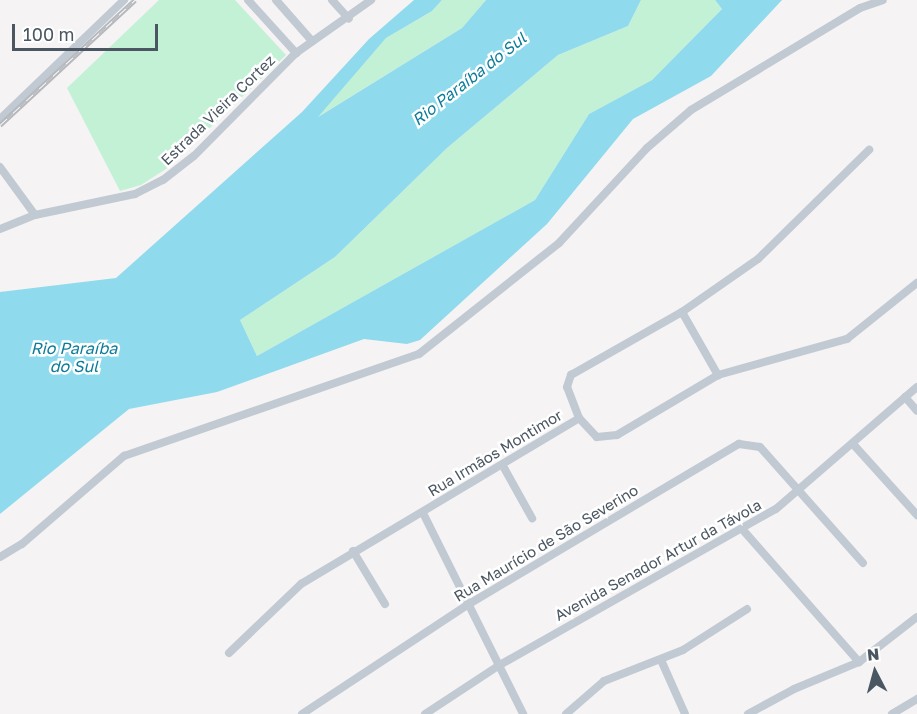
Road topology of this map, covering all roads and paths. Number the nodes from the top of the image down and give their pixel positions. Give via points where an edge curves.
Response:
1 (124, 0) edge
2 (248, 0) edge
3 (276, 0) edge
4 (332, 0) edge
5 (371, 0) edge
6 (883, 0) edge
7 (349, 18) junction
8 (312, 41) junction
9 (296, 53) junction
10 (0, 119) edge
11 (869, 150) dead end
12 (0, 166) edge
13 (35, 215) junction
14 (0, 229) edge
15 (917, 283) edge
16 (682, 312) junction
17 (718, 375) junction
18 (917, 387) edge
19 (905, 397) junction
20 (917, 411) edge
21 (579, 418) junction
22 (853, 444) junction
23 (503, 466) junction
24 (799, 492) junction
25 (423, 513) junction
26 (917, 515) edge
27 (532, 518) dead end
28 (744, 530) junction
29 (352, 551) junction
30 (0, 557) edge
31 (863, 563) dead end
32 (385, 604) dead end
33 (469, 604) junction
34 (747, 609) dead end
35 (917, 617) edge
36 (228, 653) dead end
37 (661, 660) junction
38 (859, 662) junction
39 (498, 666) junction
40 (917, 699) edge
41 (302, 714) edge
42 (424, 714) edge
43 (523, 714) edge
44 (566, 714) edge
45 (685, 714) edge
46 (748, 714) edge
47 (892, 714) edge

1 - 10 street
2 - 9 street
3 - 8 street
4 - 7 street
5 - 7 street, Estrada Vieira Cortez
6 - 30 street via 860,8 691,110 647,148 559,243 419,354 131,453 22,544
7 - 8 street, Estrada Vieira Cortez
8 - 9 street, Estrada Vieira Cortez
9 - 13 street, Estrada Vieira Cortez via 194,156 163,180 129,195
11 - 16 street via 785,237
12 - 13 street
13 - 14 street, Estrada Vieira Cortez
15 - 17 street, Rua Irmãos Montimor via 847,339
16 - 17 street
16 - 21 street via 568,378 567,387
17 - 21 street, Rua Irmãos Montimor via 616,435 597,437
18 - 19 street, Avenida Senador Artur da Távola
19 - 20 street
19 - 22 street, Avenida Senador Artur da Távola
21 - 23 street, Rua Irmãos Montimor
22 - 24 street, Avenida Senador Artur da Távola
22 - 26 street
23 - 25 street, Rua Irmãos Montimor
23 - 27 street
24 - 28 street, Avenida Senador Artur da Távola
24 - 31 street, Rua Maurício de São Severino
24 - 33 street, Rua Maurício de São Severino via 760,447 739,444
25 - 29 street, Rua Irmãos Montimor
25 - 33 street
28 - 38 street
28 - 39 street, Avenida Senador Artur da Távola
29 - 32 street
29 - 36 street, Rua Irmãos Montimor via 292,591
33 - 39 street
33 - 41 street, Rua Maurício de São Severino
34 - 37 street via 695,644
35 - 38 street
37 - 44 street via 609,678
37 - 45 street
38 - 46 street via 794,689
39 - 42 street, Avenida Senador Artur da Távola
39 - 43 street
40 - 47 street

